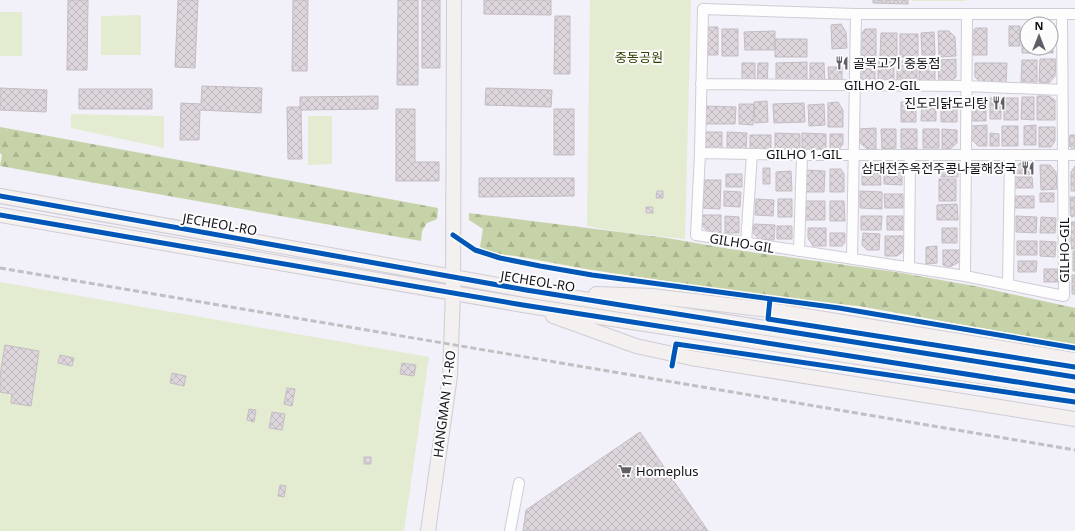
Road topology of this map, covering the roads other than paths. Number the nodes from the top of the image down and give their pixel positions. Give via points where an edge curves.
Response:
1 (454, 0) edge
2 (703, 4) edge
3 (856, 14) junction
4 (967, 14) junction
5 (1062, 14) junction
6 (1075, 14) edge
7 (701, 84) junction
8 (856, 85) junction
9 (966, 86) junction
10 (1062, 90) junction
11 (700, 153) junction
12 (752, 154) junction
13 (855, 154) junction
14 (802, 155) junction
15 (910, 155) junction
16 (966, 155) junction
17 (1010, 155) junction
18 (1063, 155) junction
19 (1075, 155) edge
20 (0, 196) edge
21 (0, 215) edge
22 (746, 244) junction
23 (799, 251) junction
24 (852, 259) junction
25 (909, 268) junction
26 (965, 276) junction
27 (452, 277) junction
28 (1008, 284) junction
29 (526, 290) junction
30 (452, 293) junction
31 (523, 306) junction
32 (1075, 360) edge
33 (1075, 377) edge
34 (1075, 391) edge
35 (1075, 419) edge
36 (519, 483) dead end
37 (428, 531) edge
38 (510, 531) edge

1 - 27 main road, HANGMAN 11-RO
2 - 3 street, GILHO-GIL
2 - 7 street, GILHO-GIL
3 - 4 street, GILHO-GIL
3 - 8 street
4 - 5 street, GILHO-GIL
4 - 9 street
5 - 6 street, GILHO-GIL
5 - 10 street, GILHO-GIL
7 - 8 street, GILHO 2-GIL
7 - 11 street, GILHO-GIL
8 - 9 street, GILHO 2-GIL
8 - 13 street
9 - 10 street, GILHO 2-GIL
9 - 16 street
10 - 18 street, GILHO-GIL
11 - 12 street, GILHO 1-GIL
11 - 22 street, GILHO-GIL via 696,235
12 - 14 street, GILHO 1-GIL
12 - 22 street
13 - 14 street, GILHO 1-GIL
13 - 15 street, GILHO 1-GIL
13 - 24 street
14 - 23 street
15 - 16 street, GILHO 1-GIL
15 - 25 street
16 - 17 street, GILHO 1-GIL
16 - 26 street
17 - 18 street, GILHO 1-GIL
17 - 28 street
18 - 19 street, GILHO 1-GIL
18 - 28 street, GILHO-GIL via 1064,296
20 - 27 main road, JECHEOL-RO
21 - 30 main road, JECHEOL-RO
22 - 23 street, GILHO-GIL
23 - 24 street, GILHO-GIL
24 - 25 street, GILHO-GIL
25 - 26 street, GILHO-GIL
26 - 28 street, GILHO-GIL
27 - 29 main road, JECHEOL-RO
27 - 30 main road, HANGMAN 11-RO
29 - 32 main road via 652,296 769,310
29 - 33 main road, JECHEOL-RO
30 - 31 main road, JECHEOL-RO
30 - 37 main road, HANGMAN 11-RO via 450,376
31 - 34 main road, JECHEOL-RO
31 - 35 main road via 636,346 691,358
36 - 38 street

